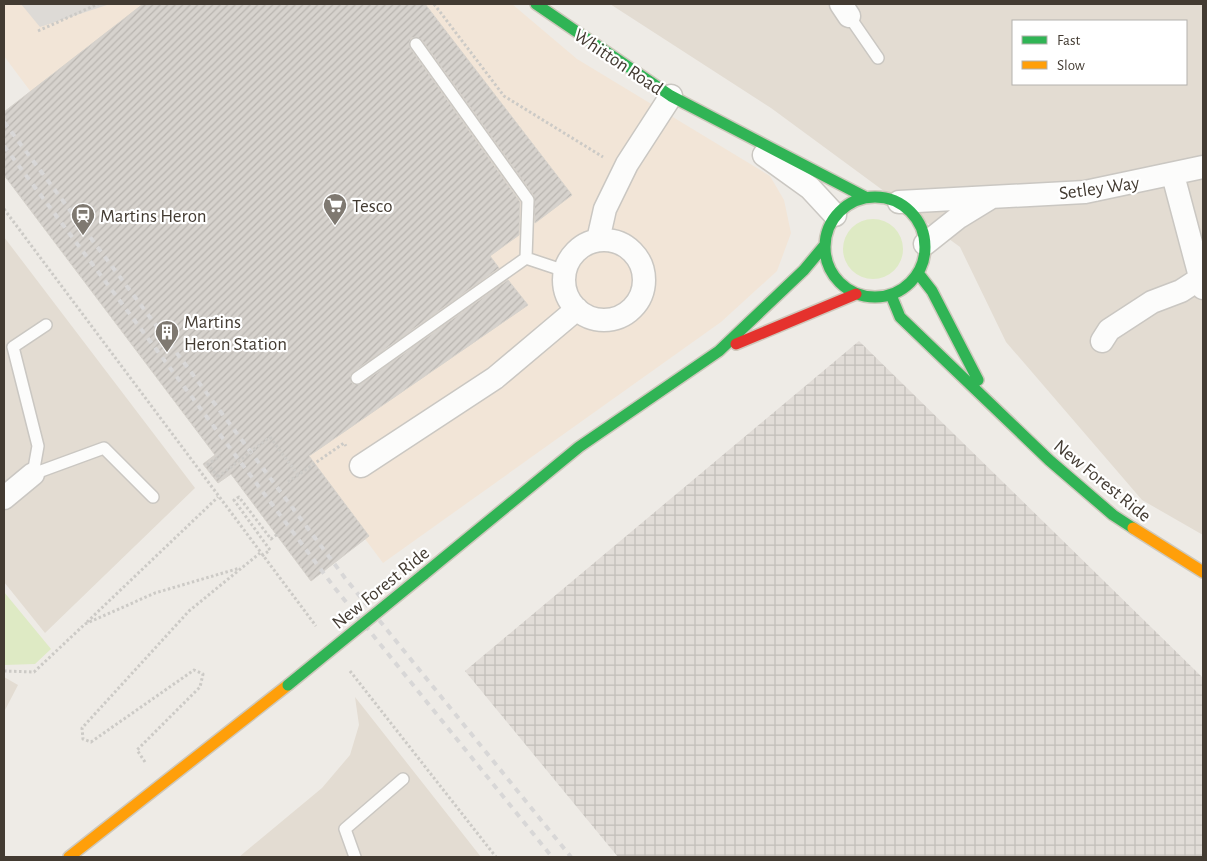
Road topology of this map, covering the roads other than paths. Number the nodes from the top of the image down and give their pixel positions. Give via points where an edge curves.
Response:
1 (536, 4) edge
2 (845, 10) edge
3 (416, 44) dead end
4 (878, 58) dead end
5 (671, 96) junction
6 (706, 113) junction
7 (1203, 167) edge
8 (1173, 175) junction
9 (993, 196) junction
10 (864, 197) junction
11 (899, 202) junction
12 (835, 215) junction
13 (598, 240) junction
14 (925, 244) junction
15 (824, 246) junction
16 (526, 258) junction
17 (565, 271) junction
18 (918, 273) junction
19 (1202, 283) edge
20 (856, 294) junction
21 (891, 295) junction
22 (577, 309) junction
23 (46, 324) dead end
24 (1102, 340) dead end
25 (718, 351) junction
26 (357, 378) dead end
27 (991, 402) junction
28 (361, 466) road end
29 (33, 474) junction
30 (153, 497) dead end
31 (4, 498) edge
32 (1203, 572) edge
33 (403, 779) dead end
34 (69, 857) edge
35 (355, 857) edge

1 - 5 main road, Whitton Road
2 - 4 lane
3 - 16 lane via 528,200
5 - 6 main road, Whitton Road
5 - 13 street via 627,164 605,209
6 - 10 main road, Whitton Road
6 - 12 street, Whitton Road via 810,188
7 - 8 street, Setley Way
8 - 9 street, Setley Way via 1085,192
8 - 19 street
9 - 11 street, Setley Way
9 - 14 street, Setley Way
10 - 11 main road
10 - 12 main road, New Forest Ride via 853,200
11 - 14 main road via 917,220
12 - 15 main road, New Forest Ride via 827,230
13 - 17 street via 577,251
13 - 22 street via 612,240 635,254 642,266 643,292 627,314 615,319 588,317
14 - 18 main road via 924,259
15 - 20 main road via 826,261 833,275
15 - 25 main road, New Forest Ride via 766,308
16 - 17 lane
16 - 26 lane
17 - 22 street via 566,292
18 - 21 main road
18 - 27 main road, New Forest Ride via 932,291 952,334
19 - 24 street via 1152,302 1109,330
20 - 21 main road, New Forest Ride
20 - 25 main road, New Forest Ride
21 - 27 main road, New Forest Ride via 900,317
22 - 28 street via 495,378
23 - 29 lane via 13,347 38,446
25 - 34 main road, New Forest Ride, bridge via 579,447 288,685
27 - 32 main road, New Forest Ride via 1113,515
29 - 30 lane via 104,448
29 - 31 street
33 - 35 lane via 345,828

